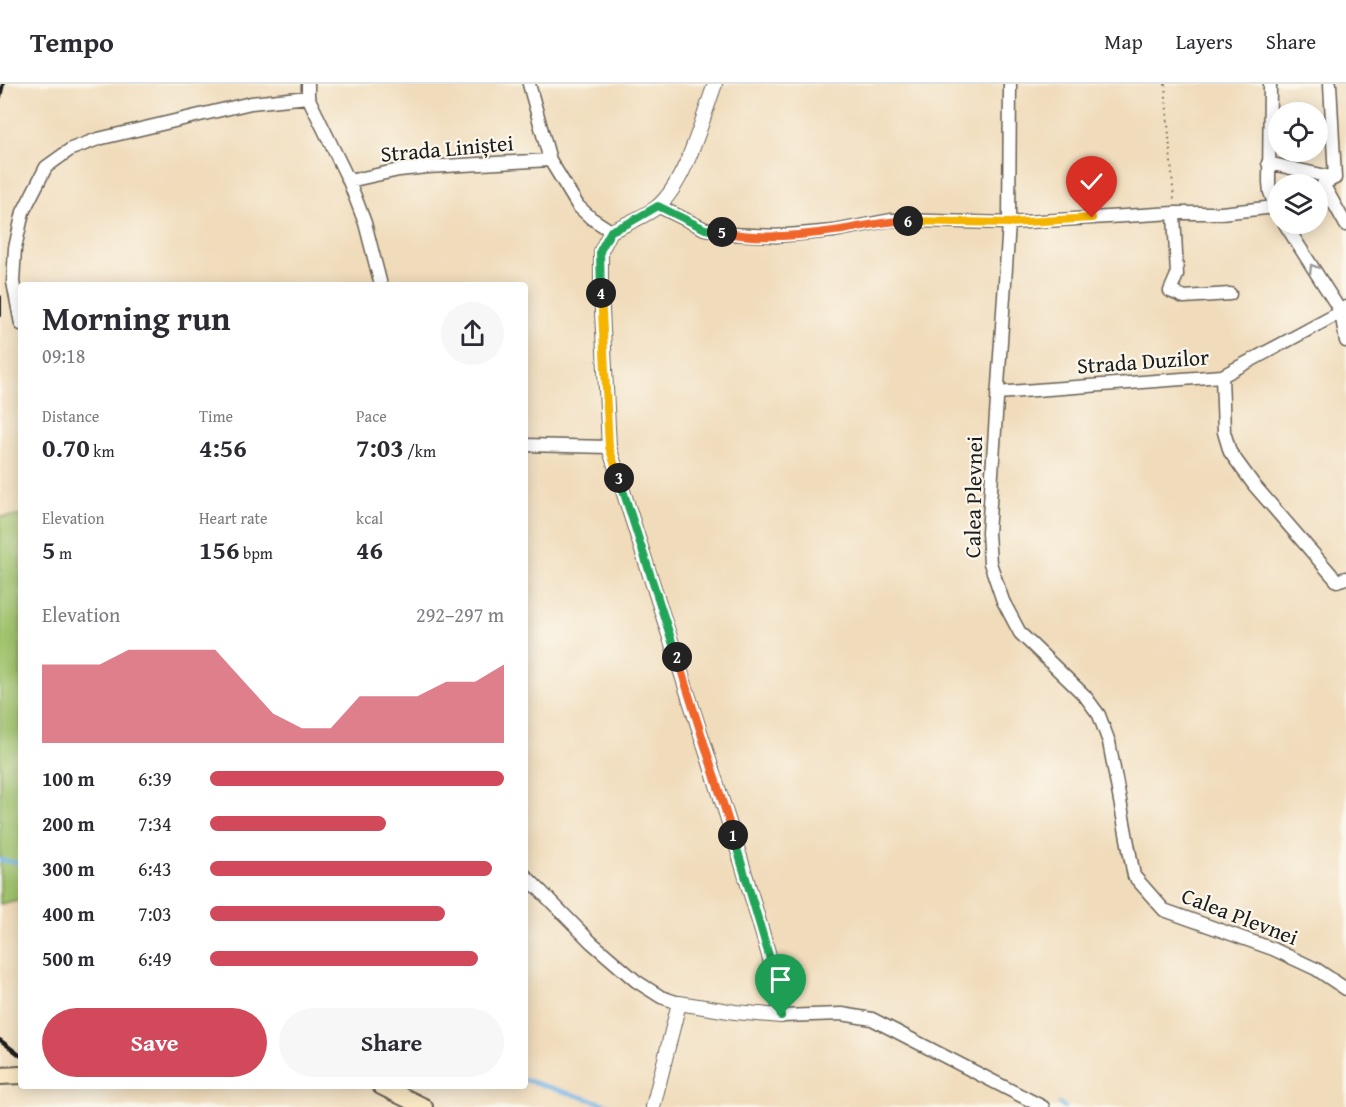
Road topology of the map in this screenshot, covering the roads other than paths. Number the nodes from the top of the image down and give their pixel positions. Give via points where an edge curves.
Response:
1 (308, 84) edge
2 (529, 84) edge
3 (715, 84) edge
4 (1010, 84) edge
5 (1270, 84) edge
6 (1330, 84) edge
7 (308, 97) junction
8 (550, 160) junction
9 (1268, 163) junction
10 (1269, 174) edge
11 (1335, 178) junction
12 (349, 181) junction
13 (658, 206) junction
14 (1268, 210) edge
15 (1174, 213) junction
16 (1009, 223) junction
17 (1346, 225) edge
18 (611, 231) junction
19 (1292, 234) edge
20 (380, 282) edge
21 (1230, 294) dead end
22 (18, 308) edge
23 (1343, 310) edge
24 (1346, 341) edge
25 (1222, 376) junction
26 (997, 393) junction
27 (528, 445) edge
28 (609, 447) junction
29 (1346, 578) edge
30 (528, 878) edge
31 (1346, 989) edge
32 (680, 1003) junction
33 (781, 1016) junction
34 (18, 1075) edge
35 (0, 1076) edge
36 (387, 1089) edge
37 (424, 1107) edge
38 (652, 1107) edge
39 (1043, 1107) edge

1 - 7 street
2 - 8 street
3 - 13 street via 685,165
4 - 16 street, Calea Plevnei
5 - 9 street
6 - 11 street
7 - 12 street
7 - 22 street via 251,103 98,139 71,149 46,167 23,212 15,248 13,282
8 - 12 street, Strada Liniștei via 427,167
8 - 18 street via 578,206
9 - 10 street
9 - 11 street
11 - 17 street via 1323,184
12 - 20 street
13 - 16 street via 705,229 730,234 776,236 834,231 891,220
13 - 18 street
14 - 15 street
15 - 16 street
15 - 21 street via 1177,275 1170,291 1184,297
16 - 26 street, Calea Plevnei
18 - 28 street via 600,251
23 -> 19 street
23 - 24 street
23 - 25 street, Strada Duzilor
25 - 26 street, Strada Duzilor
25 - 29 street via 1224,432 1230,452 1337,581
26 - 31 street, Calea Plevnei via 988,533 990,563 1003,601 1020,633 1085,696 1099,715 1109,742 1134,876 1164,910 1273,949 1316,969
27 - 28 street
28 - 33 street via 740,857 770,959
30 - 32 street via 636,981 661,997
32 - 33 street
32 - 38 street
33 - 39 street via 842,1014 872,1019
34 - 35 main road
36 - 37 main road

